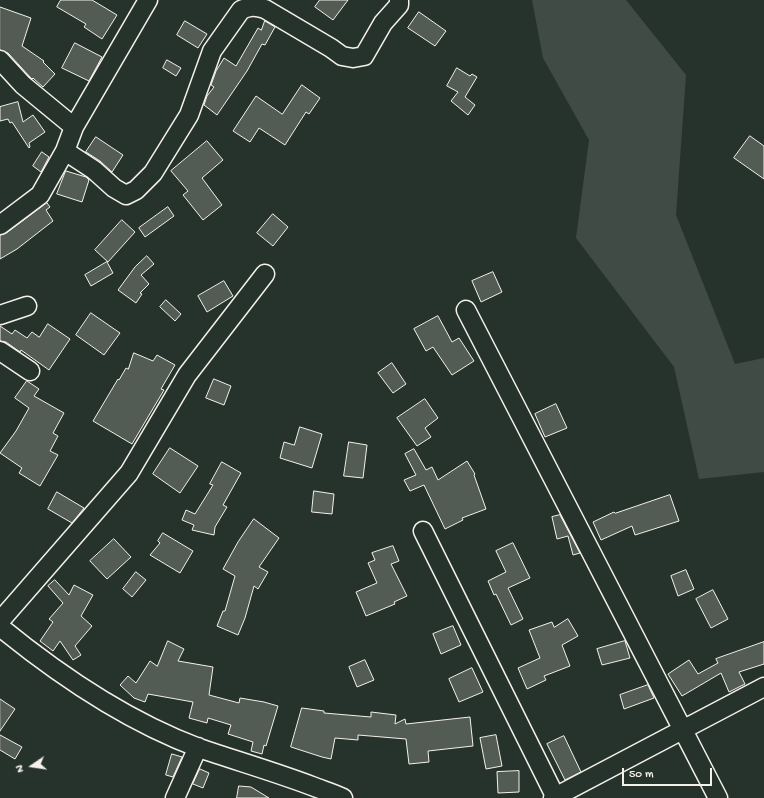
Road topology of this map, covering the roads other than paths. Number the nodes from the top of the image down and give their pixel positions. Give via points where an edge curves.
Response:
1 (148, 0) edge
2 (399, 0) edge
3 (0, 60) edge
4 (74, 127) junction
5 (65, 151) junction
6 (0, 225) edge
7 (265, 274) dead end
8 (28, 306) dead end
9 (466, 310) dead end
10 (0, 315) edge
11 (0, 351) edge
12 (30, 371) dead end
13 (424, 531) dead end
14 (0, 621) edge
15 (0, 627) edge
16 (764, 687) edge
17 (683, 730) junction
18 (198, 747) junction
19 (175, 798) edge
20 (343, 798) edge
21 (555, 798) edge
22 (718, 798) edge

1 - 4 street
2 - 5 street via 399,5 383,23 364,56 353,58 342,56 265,9 248,6 241,10 212,52 189,115 153,173 136,190 126,195
3 - 4 street via 24,85
4 - 5 street
5 - 6 street via 40,195
7 - 14 street via 187,375 129,473
8 - 10 street
9 - 17 street
11 - 12 street
13 - 21 street
15 - 18 street via 80,686 137,720
16 - 17 street
17 - 21 street
17 - 22 street
18 - 19 street
18 - 20 street via 284,775

